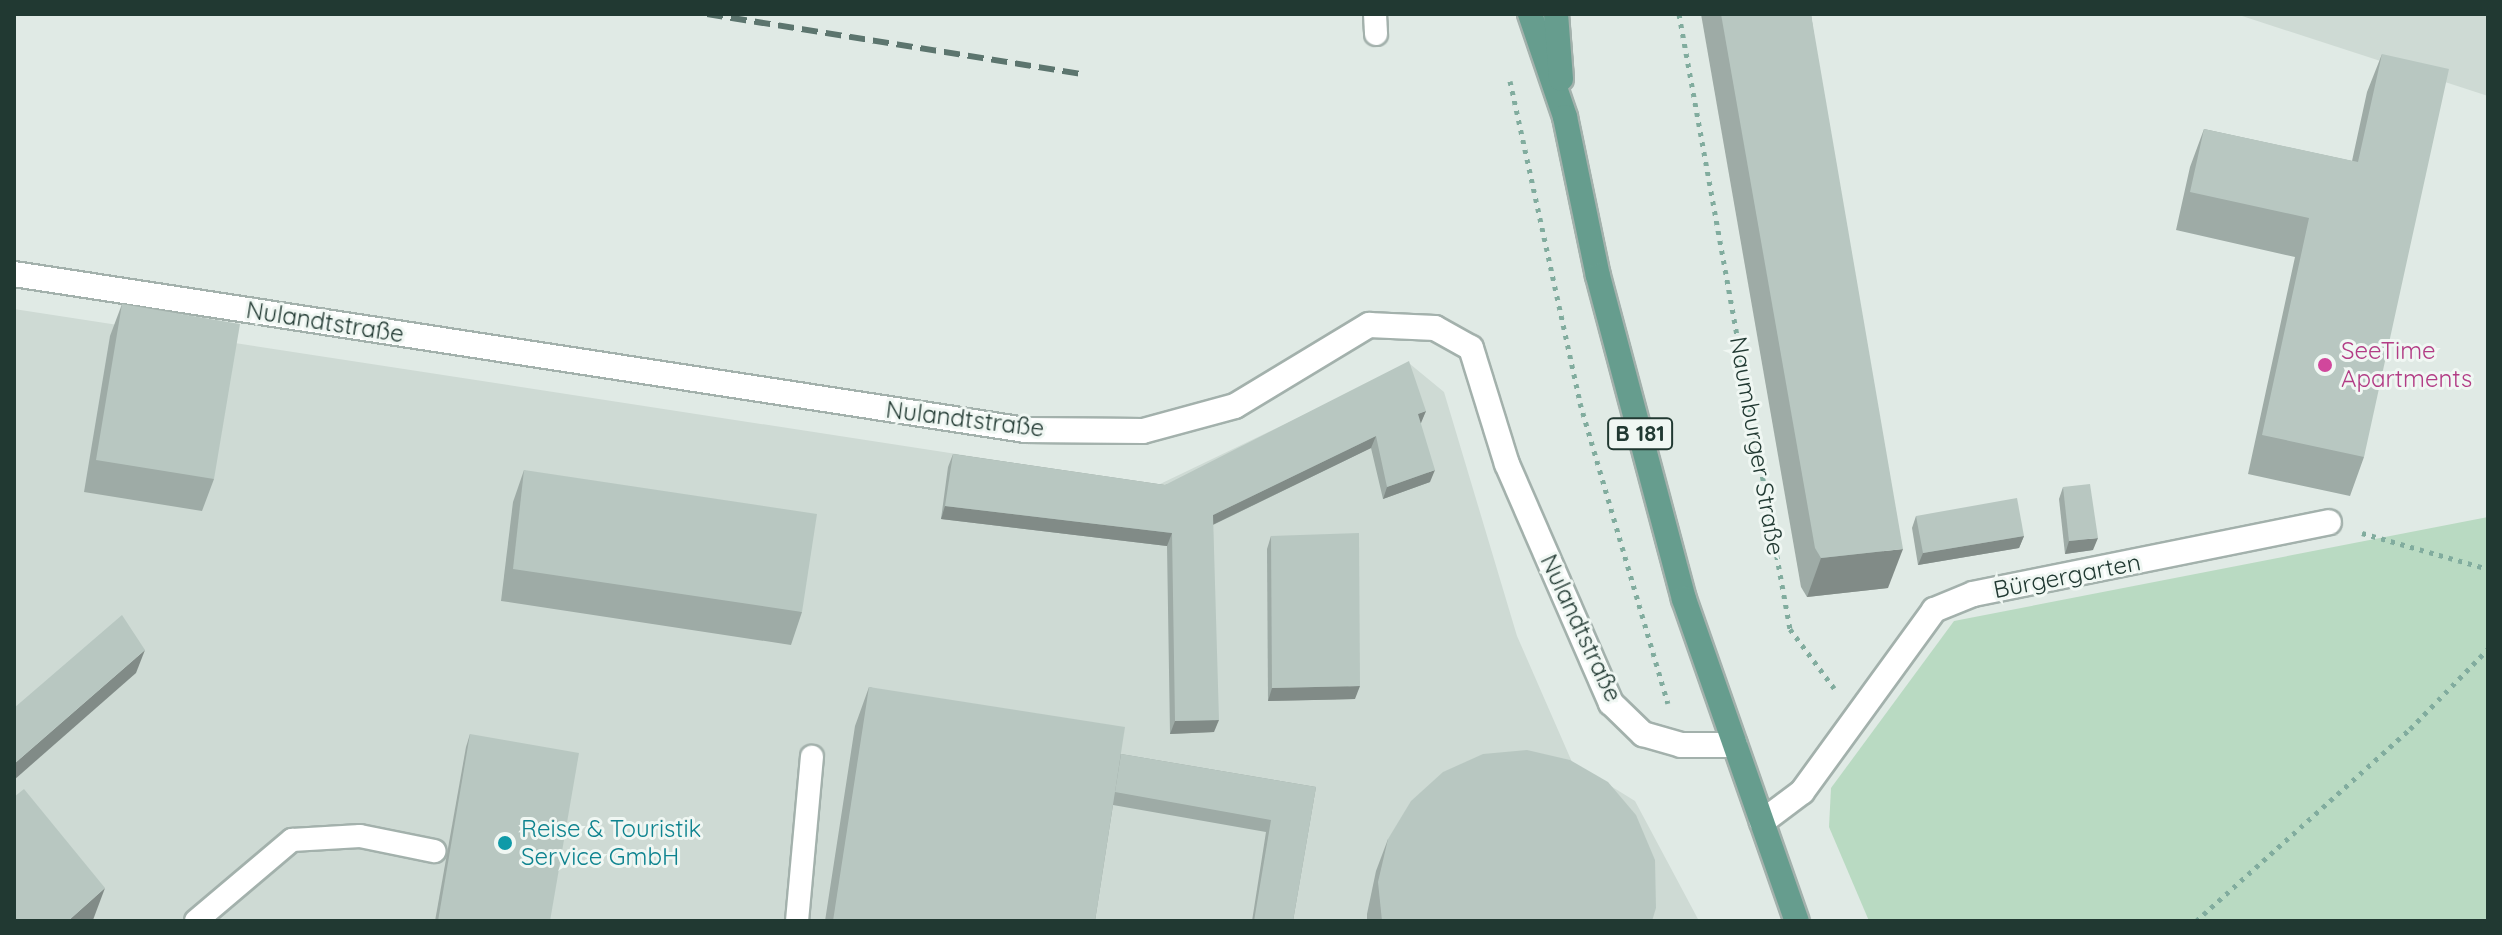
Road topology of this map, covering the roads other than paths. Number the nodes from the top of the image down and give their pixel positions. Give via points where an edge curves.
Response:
1 (1530, 14) edge
2 (1556, 14) edge
3 (1565, 117) junction
4 (14, 274) edge
5 (2329, 522) road end
6 (1735, 745) junction
7 (812, 757) dead end
8 (1762, 822) junction
9 (434, 851) dead end
10 (196, 921) edge
11 (797, 921) edge
12 (1797, 921) edge

1 - 3 main road, B 181
2 - 3 main road, B 181
3 - 6 main road, B 181 via 1598,276 1684,599
4 - 6 street, Nulandtstraße via 1025,430 1143,431 1235,406 1369,325 1435,328 1471,348 1507,464 1611,703 1643,734 1681,745
5 - 8 street, Bürgergarten via 1973,594 1934,610 1802,792
6 - 8 main road, B 181
7 - 11 lane
8 - 12 main road, B 181
9 - 10 lane via 360,836 292,840

